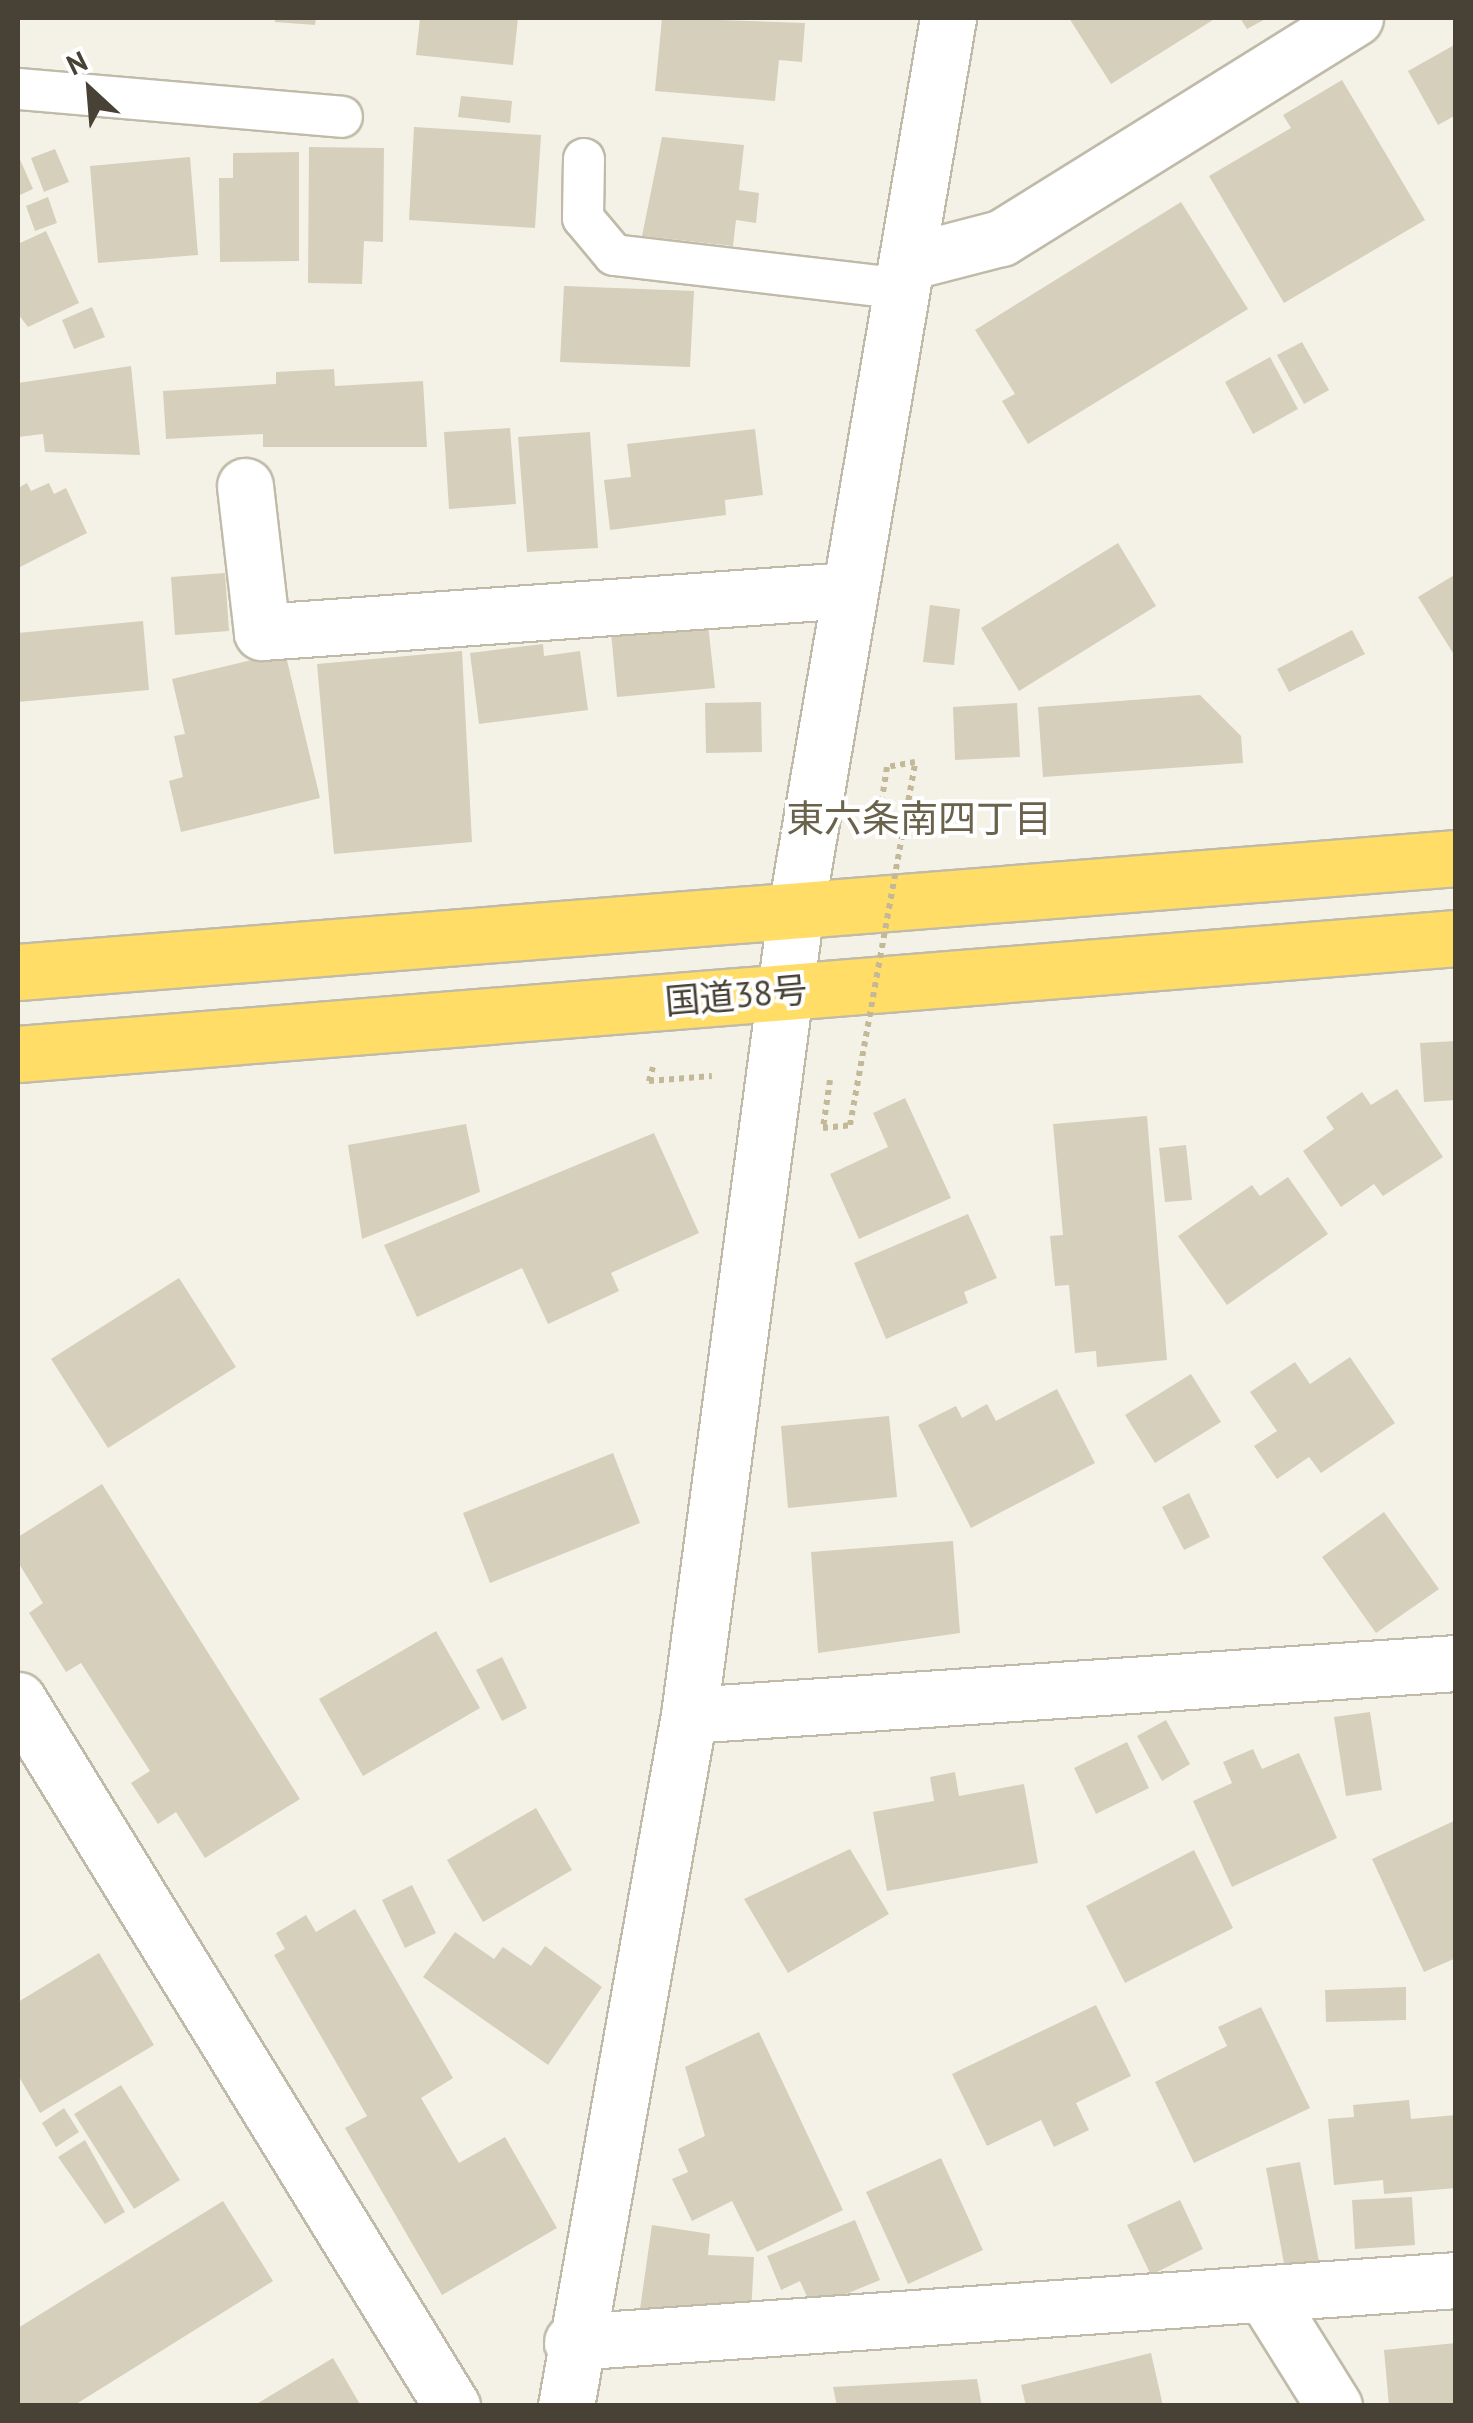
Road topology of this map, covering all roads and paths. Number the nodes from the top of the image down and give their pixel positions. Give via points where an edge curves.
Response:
1 (948, 18) edge
2 (1354, 18) edge
3 (18, 90) edge
4 (342, 117) dead end
5 (584, 159) dead end
6 (906, 275) junction
7 (245, 486) dead end
8 (850, 590) junction
9 (880, 812) dead end
10 (1456, 858) edge
11 (796, 909) junction
12 (1456, 938) edge
13 (18, 972) edge
14 (785, 990) junction
15 (18, 1054) edge
16 (830, 1080) dead end
17 (1456, 1663) edge
18 (18, 1700) edge
19 (688, 1714) junction
20 (1456, 2280) edge
21 (1264, 2294) junction
22 (572, 2342) junction
23 (452, 2406) edge
24 (566, 2406) edge
25 (1334, 2406) edge

1 - 6 street
2 - 6 street via 1001,238
3 - 4 lane
5 - 6 lane via 583,218 614,255
6 - 8 street
7 - 8 street via 262,632
8 - 11 street
9 - 16 path, bridge via 887,767 915,762 850,1125 823,1128
10 - 11 highway
11 - 13 highway
11 - 14 street
12 - 14 highway, 国道38号
14 - 15 highway, 国道38号
14 - 19 street
17 - 19 street
18 - 23 street
19 - 22 street
20 - 21 street
21 - 22 street
21 - 25 street
22 - 24 street

